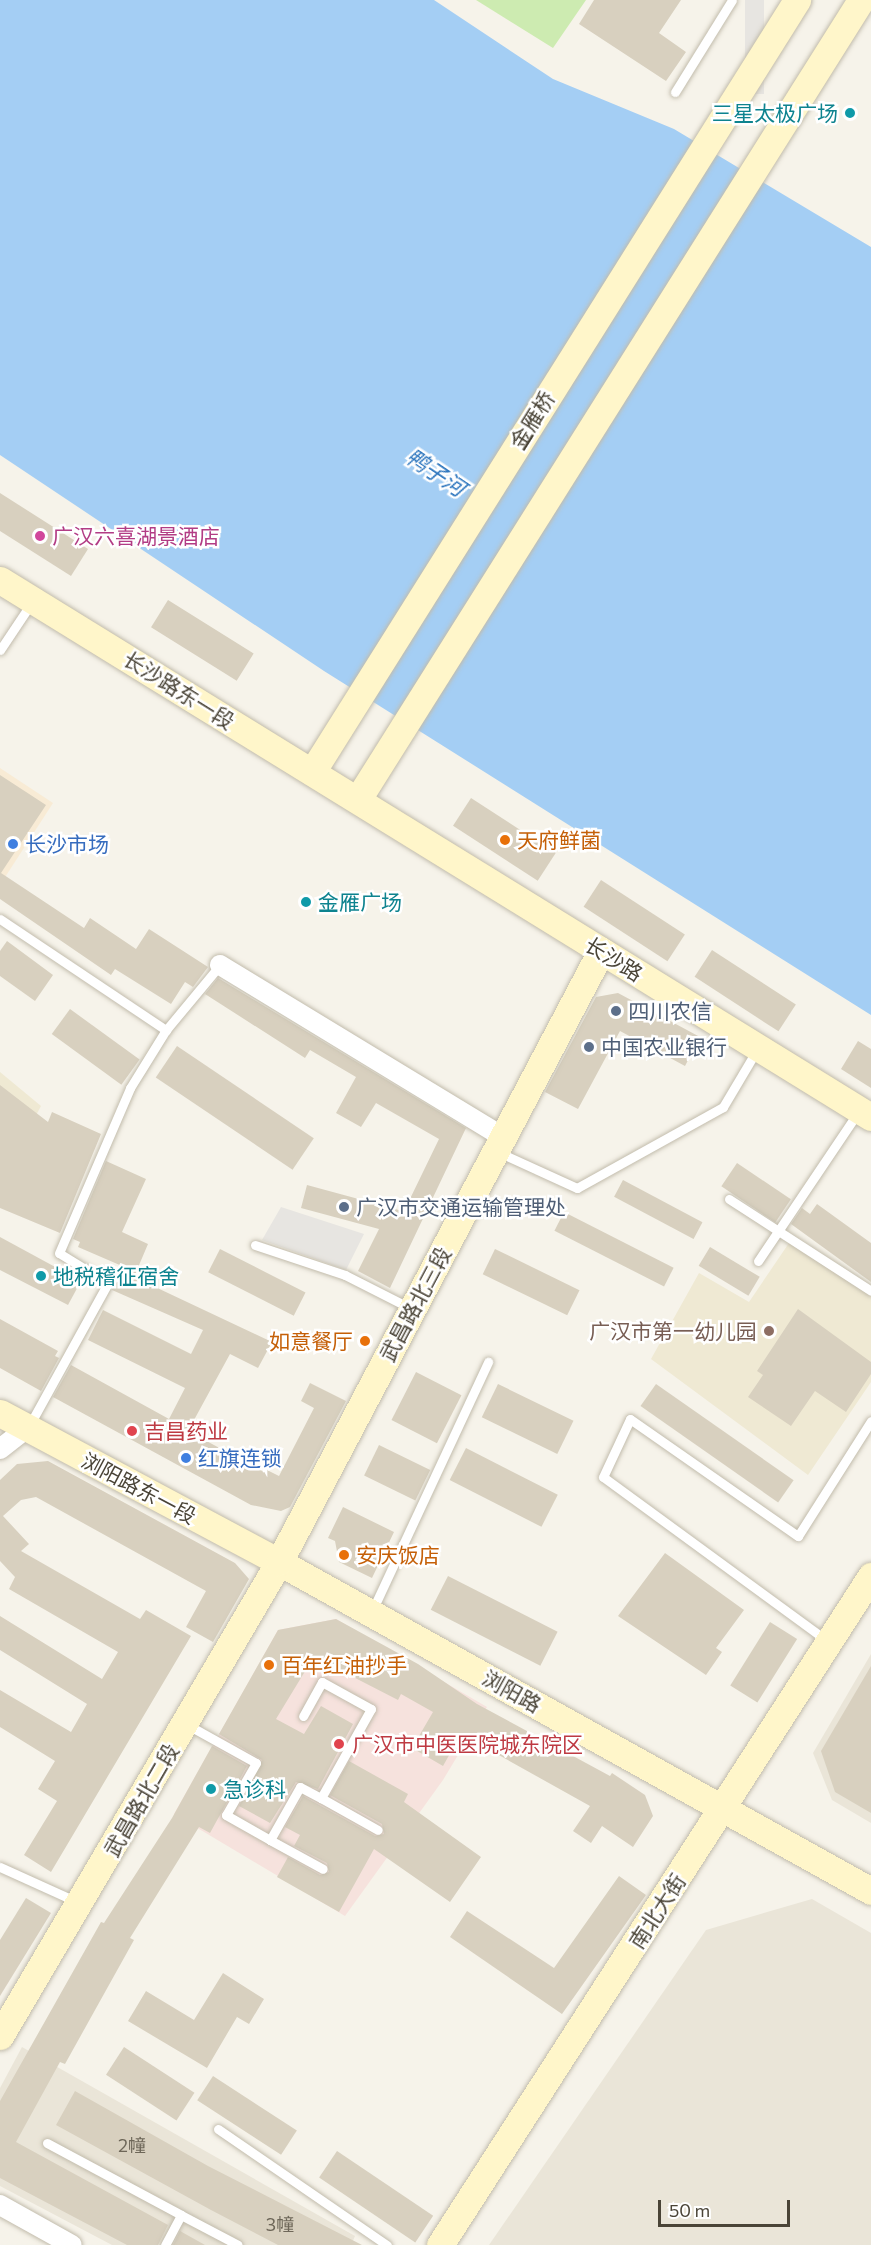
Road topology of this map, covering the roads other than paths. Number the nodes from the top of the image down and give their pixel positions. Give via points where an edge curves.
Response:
1 (732, 0) edge
2 (797, 0) edge
3 (861, 0) edge
4 (675, 92) dead end
5 (0, 580) edge
6 (33, 600) junction
7 (0, 650) edge
8 (312, 772) junction
9 (358, 799) junction
10 (0, 919) edge
11 (601, 951) junction
12 (220, 964) joint
13 (166, 1030) junction
14 (758, 1048) junction
15 (865, 1114) edge
16 (499, 1144) junction
17 (729, 1199) dead end
18 (778, 1231) junction
19 (255, 1245) dead end
20 (758, 1262) dead end
21 (871, 1291) edge
22 (412, 1309) junction
23 (488, 1362) dead end
24 (0, 1413) edge
25 (871, 1420) edge
26 (27, 1428) junction
27 (0, 1449) edge
28 (279, 1562) junction
29 (871, 1576) edge
30 (371, 1613) junction
31 (831, 1644) junction
32 (303, 1716) dead end
33 (186, 1724) junction
34 (321, 1798) junction
35 (724, 1807) junction
36 (378, 1830) dead end
37 (270, 1840) junction
38 (0, 1867) edge
39 (323, 1869) dead end
40 (871, 1891) edge
41 (80, 1904) junction
42 (0, 2036) edge
43 (218, 2129) dead end
44 (47, 2143) dead end
45 (0, 2205) edge
46 (181, 2215) junction
47 (72, 2245) edge
48 (165, 2245) edge
49 (238, 2245) edge
50 (387, 2245) edge
51 (440, 2245) edge

1 - 4 lane
2 - 8 street, 金雁桥
3 - 9 street
5 - 6 street, 长沙路东一段
6 - 7 lane
6 - 8 street, 长沙路东一段
8 - 9 street, 长沙路东一段
9 - 11 street, 长沙路
10 - 13 lane
11 - 14 street, 长沙路
11 - 16 street, 武昌路北三段
12 - 13 lane
12 - 16 street
13 - 26 lane via 130,1088 59,1252 108,1283
14 - 15 street, 长沙路
14 - 16 lane via 723,1107 577,1188
15 - 18 lane
16 - 22 street, 武昌路北三段
17 - 18 lane
18 - 20 lane
18 - 21 lane
19 - 22 lane via 345,1275
22 - 28 street, 武昌路北三段
23 - 30 lane
24 - 26 street, 浏阳路东一段
25 - 31 lane via 798,1536 630,1419 603,1477
26 - 27 street
26 - 28 street, 浏阳路东一段
28 - 30 street, 浏阳路
28 - 33 street, 武昌路北二段
29 - 31 street, 南北大街
30 - 35 street, 浏阳路
31 - 35 street, 南北大街
32 - 34 lane via 322,1682 371,1709
33 - 37 lane via 255,1763 226,1815
33 - 41 street, 武昌路北二段
34 - 36 lane
34 - 37 lane via 300,1787
35 - 40 street, 浏阳路
35 - 51 street, 南北大街
37 - 39 lane
38 - 41 lane
41 - 42 street, 武昌路北二段
43 - 50 lane
44 - 46 lane
45 - 47 street
46 - 48 lane
46 - 49 lane

